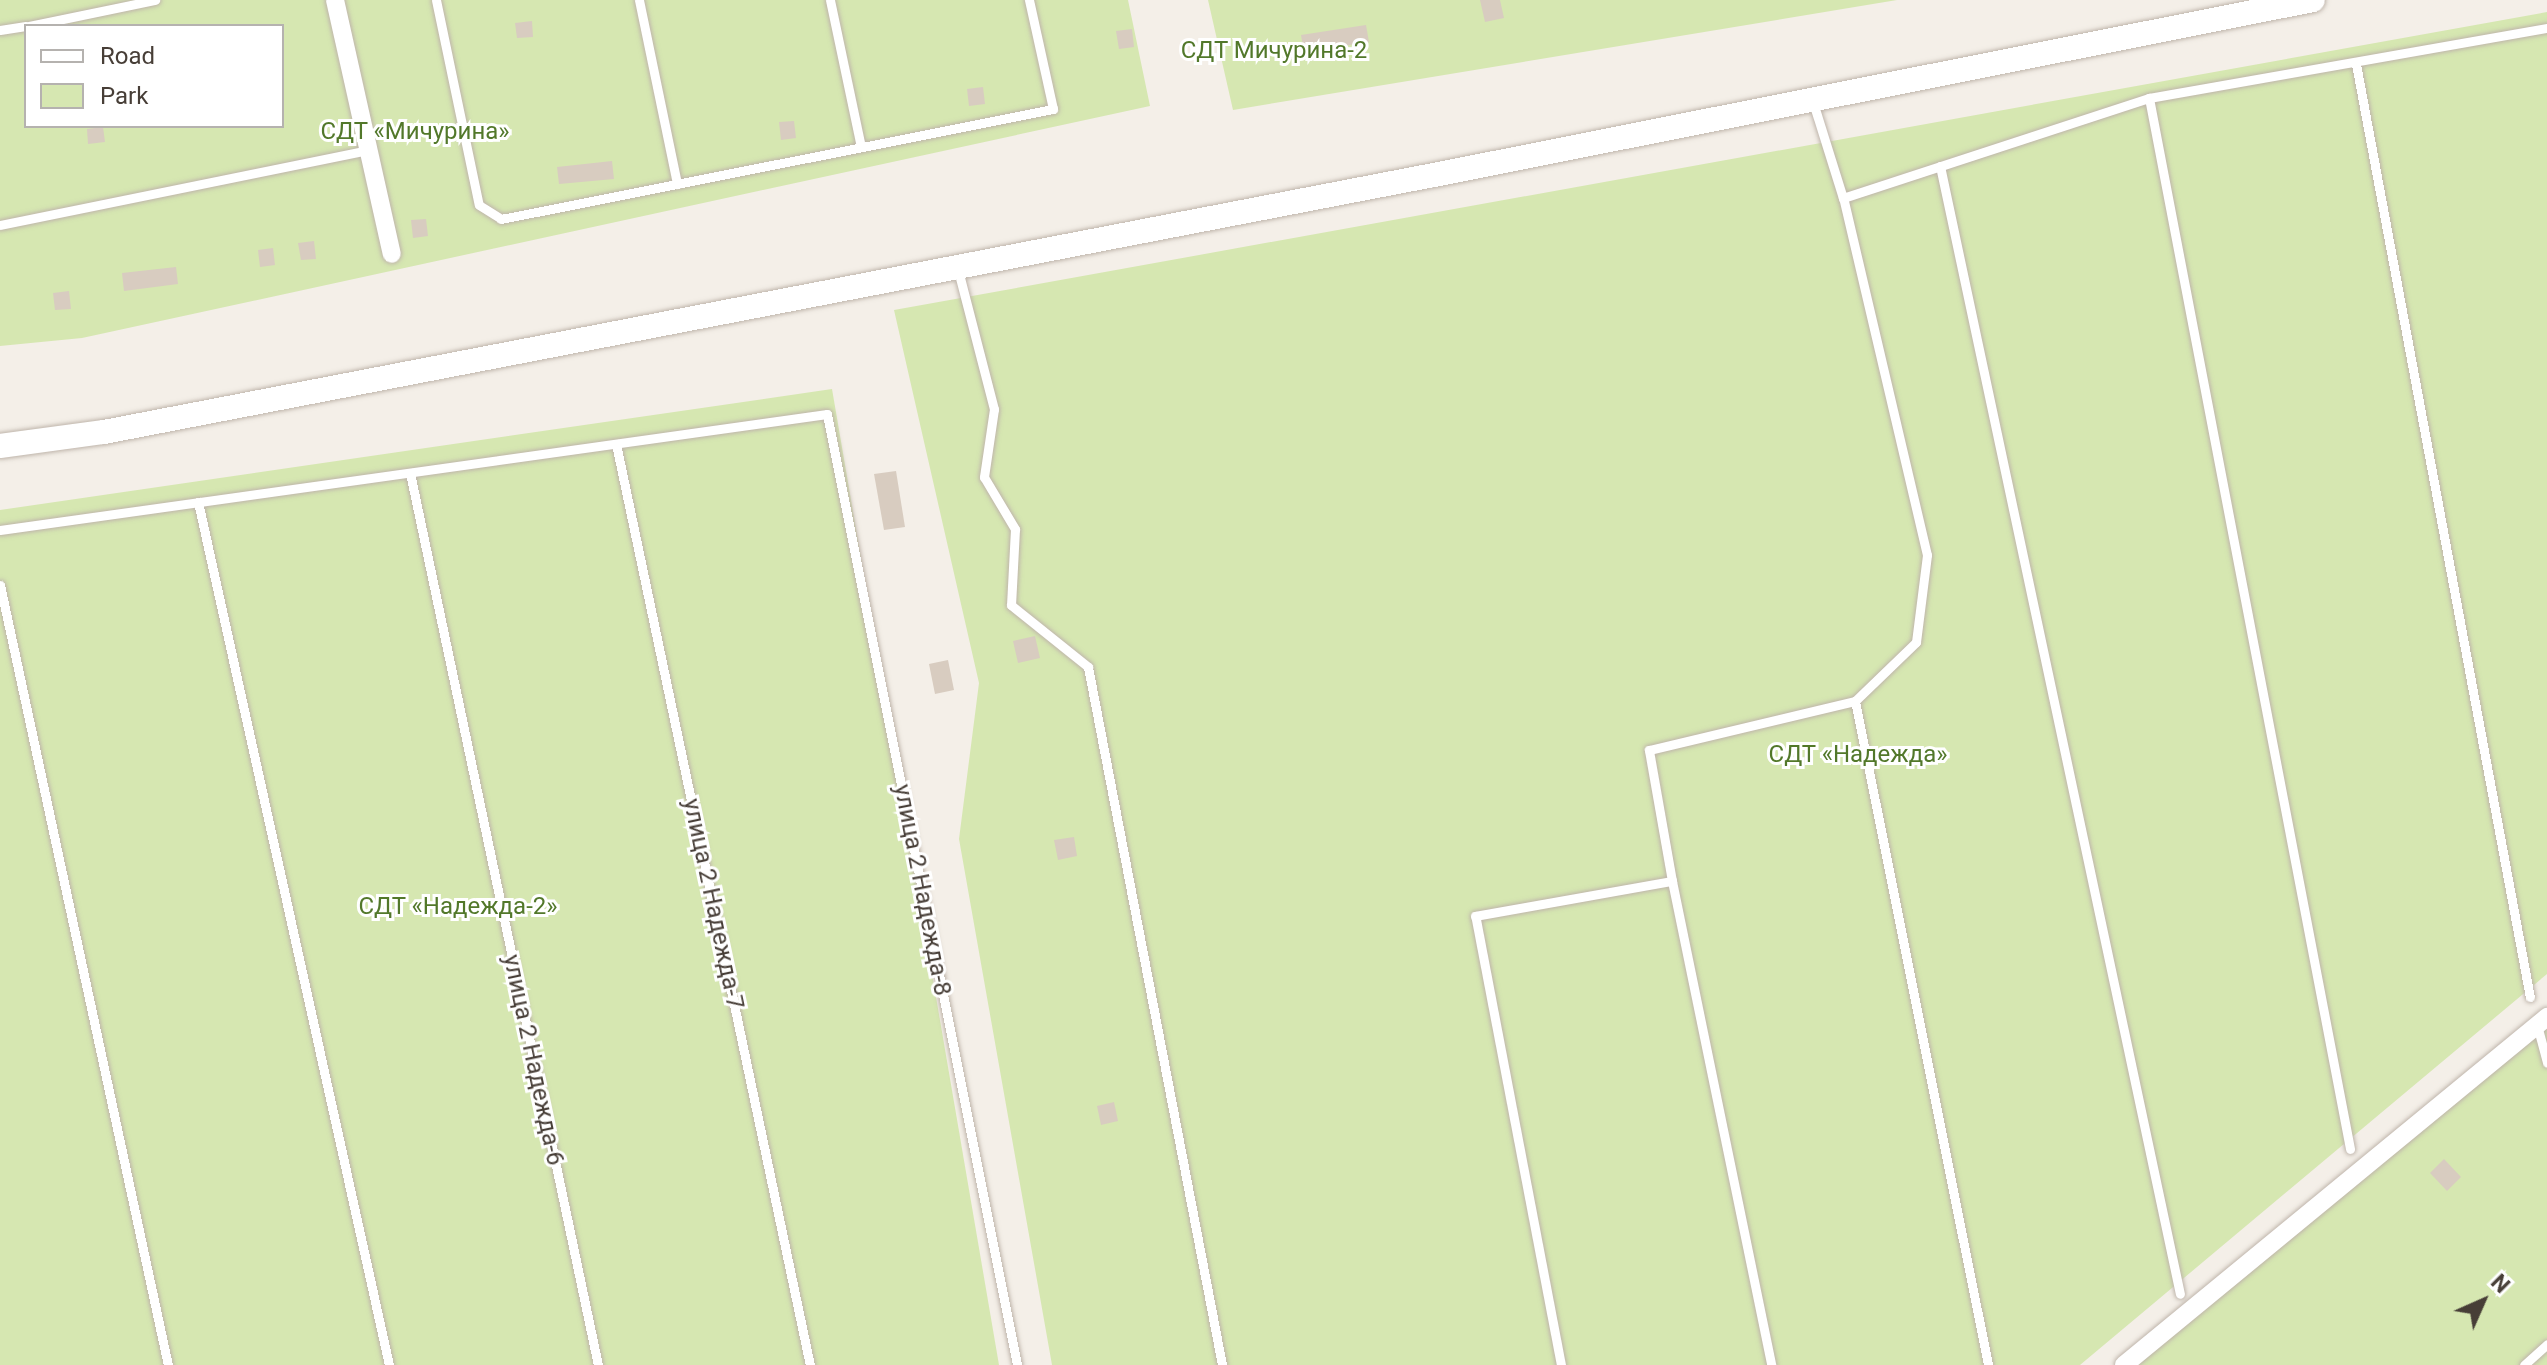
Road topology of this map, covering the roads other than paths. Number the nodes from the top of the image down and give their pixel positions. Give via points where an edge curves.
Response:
1 (155, 0) edge
2 (335, 0) edge
3 (436, 0) edge
4 (639, 0) edge
5 (830, 0) edge
6 (1029, 0) edge
7 (2313, 0) edge
8 (38, 24) edge
9 (24, 27) edge
10 (2547, 28) edge
11 (0, 30) edge
12 (2356, 64) junction
13 (2149, 98) junction
14 (1812, 99) junction
15 (861, 147) junction
16 (369, 150) junction
17 (1940, 166) junction
18 (677, 184) junction
19 (1843, 198) junction
20 (0, 225) edge
21 (392, 254) dead end
22 (957, 267) junction
23 (616, 444) junction
24 (0, 446) edge
25 (410, 473) junction
26 (198, 502) junction
27 (0, 530) edge
28 (0, 585) edge
29 (1855, 701) junction
30 (1672, 881) junction
31 (2530, 997) dead end
32 (2542, 1021) edge
33 (2547, 1063) edge
34 (2350, 1149) dead end
35 (2180, 1294) dead end
36 (2547, 1344) edge
37 (168, 1365) edge
38 (389, 1365) edge
39 (598, 1365) edge
40 (810, 1365) edge
41 (1017, 1365) edge
42 (1222, 1365) edge
43 (1561, 1365) edge
44 (1771, 1365) edge
45 (1988, 1365) edge
46 (2124, 1365) edge
47 (2524, 1365) edge

1 - 8 lane
2 - 16 street
3 - 18 lane via 479,205 501,219
4 - 18 lane
5 - 15 lane
6 - 15 lane via 1053,109
7 - 14 street
9 - 11 lane
10 - 12 lane
12 - 13 lane
12 - 31 lane
13 - 17 lane
13 - 34 lane
14 - 19 lane
14 - 22 street
15 - 18 lane
16 - 20 lane
16 - 21 street
17 - 19 lane
17 - 35 lane
19 - 29 lane via 1927,555 1916,642
22 - 24 street via 104,432
22 - 42 lane via 994,409 984,477 1015,529 1011,605 1088,667
23 - 25 lane
23 - 40 lane, улица 2 Надежда-7
23 - 41 lane, улица 2 Надежда-8 via 827,414
25 - 26 lane
25 - 39 lane, улица 2 Надежда-6
26 - 27 lane
26 - 38 lane
28 - 37 lane
29 - 30 lane via 1649,750
29 - 45 lane
30 - 43 lane via 1475,916
30 - 44 lane
32 - 33 lane
32 - 46 street
36 - 47 lane

